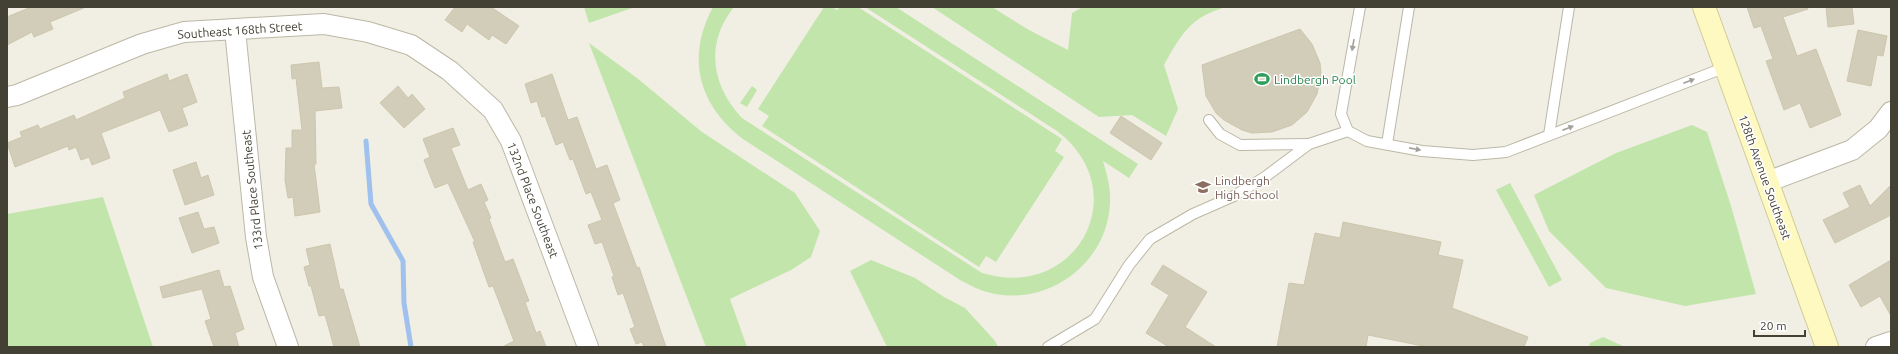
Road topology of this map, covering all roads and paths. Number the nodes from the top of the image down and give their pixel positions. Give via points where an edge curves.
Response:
1 (1360, 7) edge
2 (1409, 7) edge
3 (1569, 7) edge
4 (1704, 7) edge
5 (235, 30) junction
6 (1726, 67) junction
7 (450, 71) joint
8 (7, 97) edge
9 (1891, 112) edge
10 (1209, 120) dead end
11 (1348, 131) junction
12 (1549, 135) junction
13 (1309, 144) junction
14 (1387, 144) junction
15 (1767, 182) junction
16 (1891, 342) edge
17 (288, 347) edge
18 (588, 347) edge
19 (1048, 347) edge
20 (1827, 347) edge
21 (1876, 347) edge

1 -> 11 lane via 1341,114
2 - 14 lane
3 - 12 lane
4 - 6 street, 128th Avenue Southeast
5 - 7 street, Southeast 168th Street via 324,24 368,32 411,45
5 - 8 street, Southeast 168th Street via 184,32 159,38
5 - 17 street, 133rd Place Southeast via 258,251 263,277
12 -> 6 lane
6 - 15 street, 128th Avenue Southeast
7 - 18 street, 132nd Place Southeast via 493,110 511,141
9 - 15 street via 1878,129 1852,150
10 - 13 lane via 1220,134 1240,145
11 - 13 lane
11 - 14 lane via 1367,141
14 -> 12 lane via 1422,151 1473,155 1506,152
13 - 19 lane via 1265,177 1234,196 1193,214 1150,239 1129,265 1095,318
15 - 20 street, 128th Avenue Southeast
16 - 21 street

